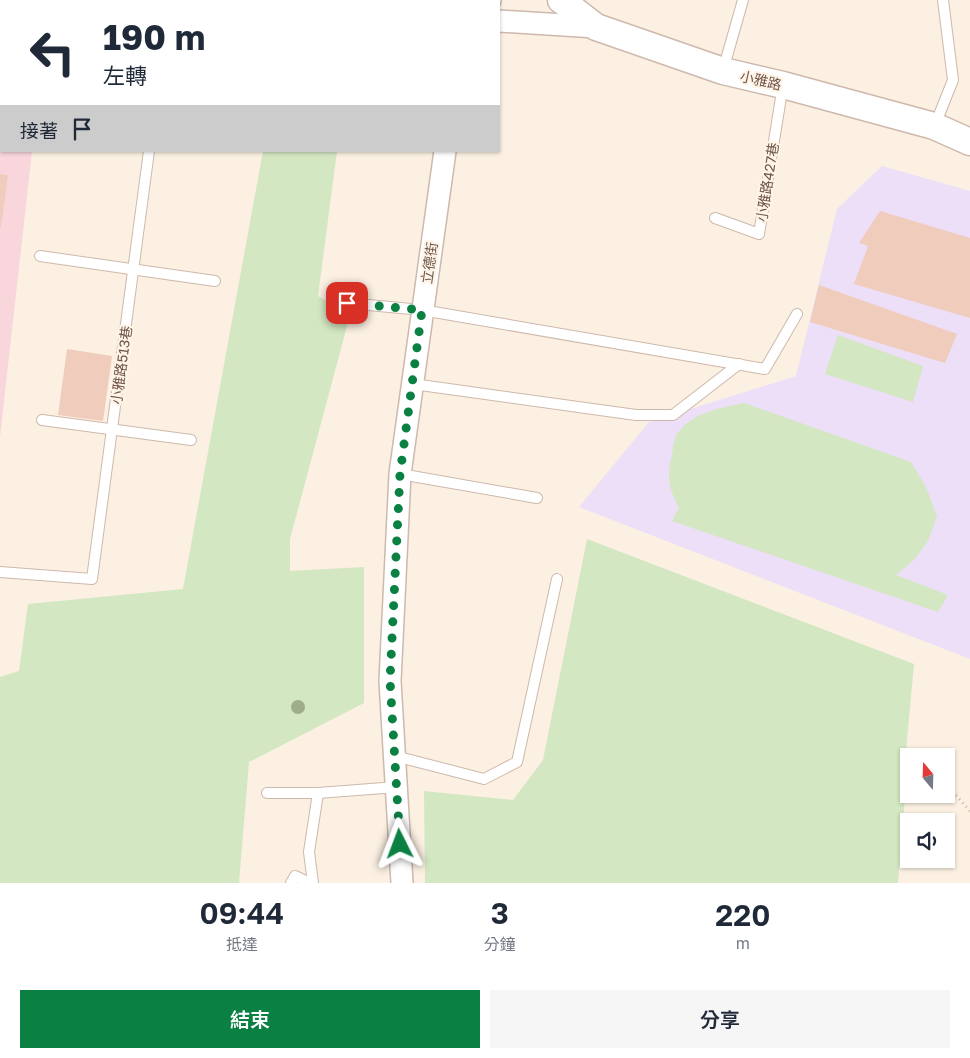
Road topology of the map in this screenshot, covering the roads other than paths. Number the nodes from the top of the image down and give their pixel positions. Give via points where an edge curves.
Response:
1 (561, 0) edge
2 (743, 0) edge
3 (943, 0) edge
4 (500, 22) edge
5 (596, 27) junction
6 (722, 71) junction
7 (783, 85) junction
8 (934, 126) junction
9 (970, 142) edge
10 (149, 152) edge
11 (442, 152) edge
12 (715, 218) dead end
13 (40, 256) dead end
14 (134, 270) junction
15 (215, 281) dead end
16 (347, 303) dead end
17 (422, 310) junction
18 (797, 314) dead end
19 (739, 364) junction
20 (413, 384) junction
21 (42, 420) dead end
22 (112, 430) junction
23 (191, 440) dead end
24 (400, 474) junction
25 (536, 498) dead end
26 (0, 572) edge
27 (557, 579) dead end
28 (395, 756) junction
29 (397, 787) junction
30 (318, 793) junction
31 (267, 794) dead end
32 (291, 883) edge
33 (312, 883) edge
34 (402, 883) edge

1 - 5 street, 小雅路
2 - 6 lane
3 - 8 lane via 953,80
4 - 5 street
5 - 6 street, 小雅路
6 - 7 street, 小雅路
7 - 8 street, 小雅路
7 - 12 lane, 小雅路427巷 via 759,234
8 - 9 street, 小雅路
10 - 14 lane, 小雅路513巷
11 - 17 street, 立德街
13 - 14 lane
14 - 15 lane
14 - 22 lane, 小雅路513巷
16 - 17 lane
17 - 19 lane
17 - 20 street, 立德街
18 - 19 lane via 765,369
19 - 20 lane via 673,415 636,415
20 - 24 street, 立德街
21 - 22 lane
22 - 23 lane
22 - 26 lane, 小雅路513巷 via 92,579
24 - 25 lane
24 - 28 street, 立德街 via 390,680
27 - 28 lane via 517,762 484,778
28 - 29 street, 立德街
29 - 30 lane
29 - 34 street, 立德街
30 - 31 lane
30 - 33 lane via 309,852
32 - 33 lane via 295,876

